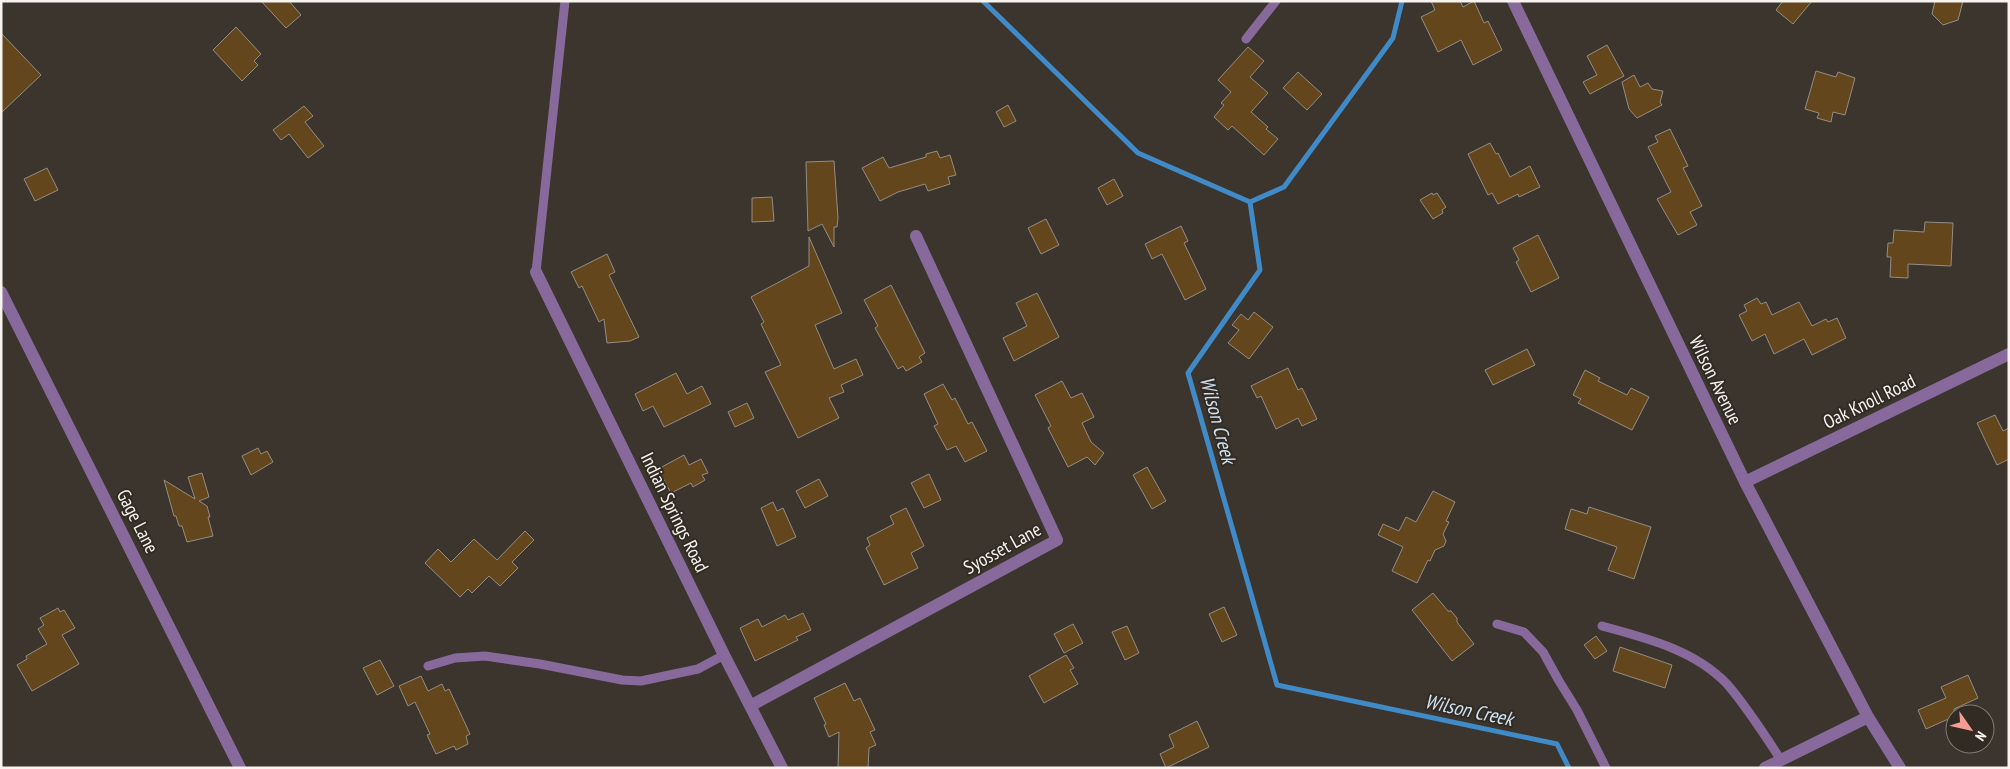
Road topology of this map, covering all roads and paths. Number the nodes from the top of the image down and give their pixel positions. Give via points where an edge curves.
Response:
1 (565, 1) edge
2 (1276, 1) edge
3 (1513, 1) edge
4 (1246, 39) dead end
5 (916, 236) dead end
6 (536, 272) joint
7 (1, 292) edge
8 (2009, 354) edge
9 (1745, 482) junction
10 (1497, 624) dead end
11 (1602, 626) dead end
12 (724, 656) junction
13 (428, 666) dead end
14 (750, 706) junction
15 (1868, 717) junction
16 (1781, 760) junction
17 (240, 768) edge
18 (782, 768) edge
19 (1606, 768) edge
20 (1765, 768) edge
21 (1900, 768) edge

1 - 6 lane
2 - 4 lane
3 - 9 street, Wilson Avenue
5 - 14 street, Syosset Lane via 1057,540
6 - 12 street, Indian Springs Road
7 - 17 street, Gage Lane
8 - 9 street, Oak Knoll Road
9 - 15 street, Wilson Avenue
10 - 19 lane via 1524,632 1543,652 1578,710
11 - 16 lane via 1672,648 1701,664 1726,684
12 - 13 lane via 698,669 641,681 485,656 455,658
12 - 14 street, Indian Springs Road
14 - 18 street, Indian Springs Road
15 - 16 street
15 - 21 street, Wilson Avenue
16 - 20 street

